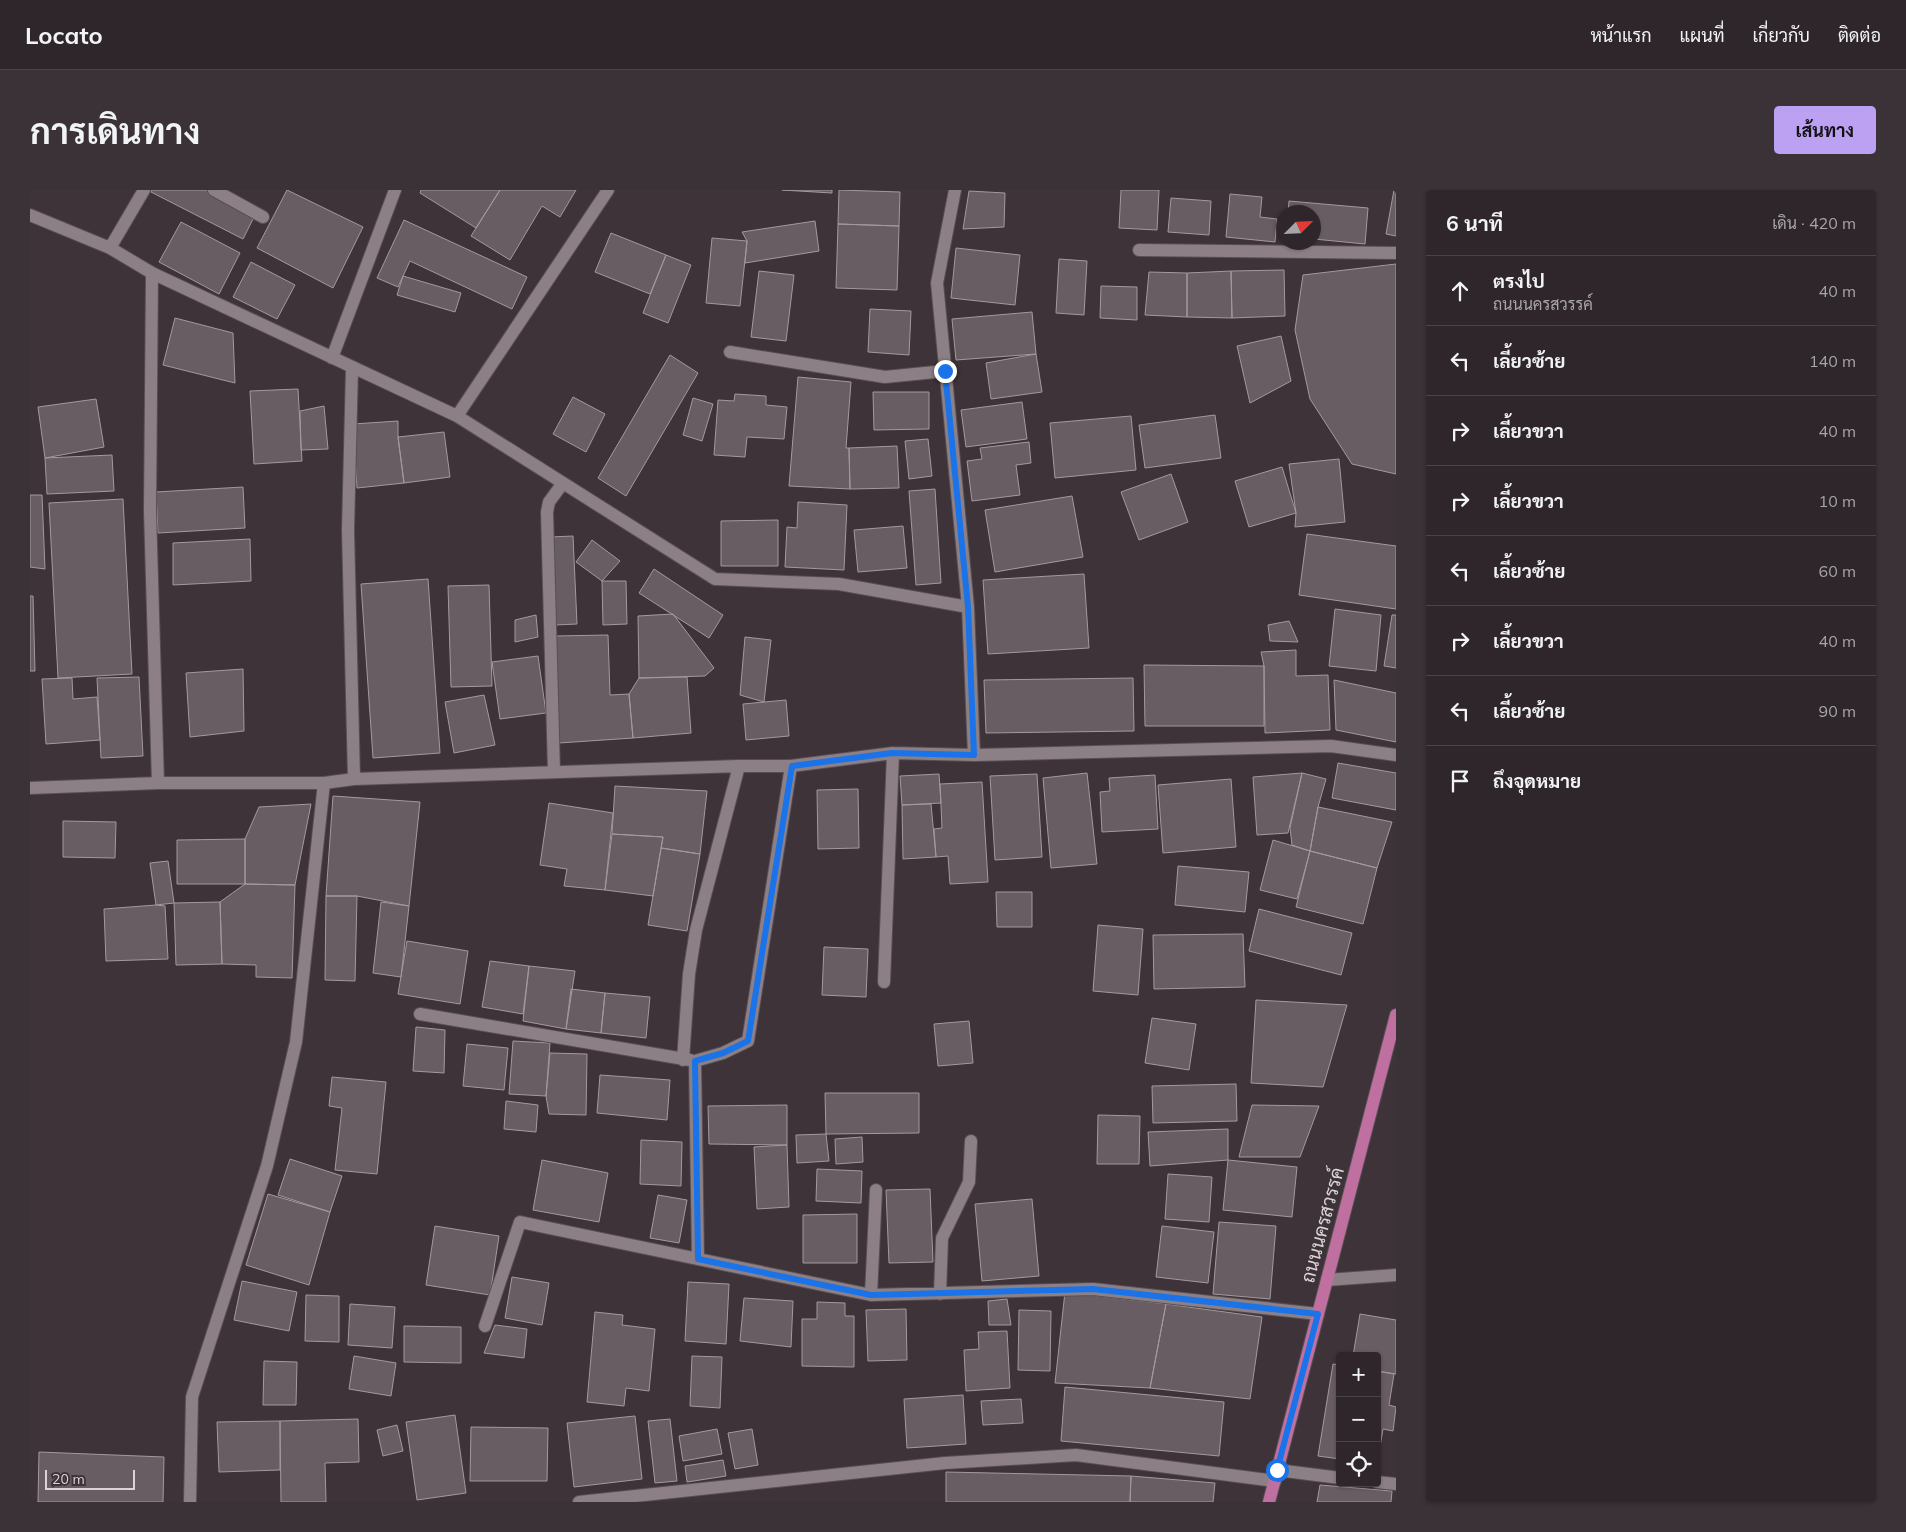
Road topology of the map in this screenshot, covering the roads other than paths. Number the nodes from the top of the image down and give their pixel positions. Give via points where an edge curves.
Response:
1 (144, 190) edge
2 (214, 190) edge
3 (396, 190) edge
4 (608, 190) edge
5 (955, 190) edge
6 (30, 215) edge
7 (263, 217) dead end
8 (110, 248) junction
9 (1139, 250) dead end
10 (1396, 254) edge
11 (152, 273) junction
12 (730, 352) dead end
13 (332, 358) junction
14 (352, 368) junction
15 (945, 371) junction
16 (457, 416) junction
17 (563, 483) junction
18 (968, 607) junction
19 (892, 753) junction
20 (974, 755) junction
21 (1396, 755) edge
22 (739, 766) junction
23 (792, 766) junction
24 (554, 772) junction
25 (354, 779) junction
26 (158, 783) junction
27 (324, 783) junction
28 (30, 788) edge
29 (884, 982) dead end
30 (420, 1014) dead end
31 (1396, 1015) edge
32 (689, 1060) junction
33 (971, 1141) dead end
34 (876, 1190) dead end
35 (698, 1259) junction
36 (1396, 1275) edge
37 (1327, 1280) junction
38 (940, 1294) junction
39 (871, 1295) junction
40 (1318, 1314) junction
41 (485, 1326) dead end
42 (1276, 1475) junction
43 (1336, 1478) edge
44 (1381, 1482) edge
45 (1396, 1484) edge
46 (190, 1502) edge
47 (579, 1502) edge
48 (1269, 1502) edge

1 - 8 street
2 - 7 street
3 - 13 street
4 - 16 street
5 - 15 street via 937,283
6 - 8 street
8 - 11 street
9 - 10 street
11 - 13 street
11 - 26 street via 150,511
12 - 15 street via 885,377
13 - 14 street
14 - 16 street
14 - 25 street via 348,530
15 - 18 street
16 - 17 street
17 - 18 street via 715,579 839,584
17 - 24 street via 549,502 547,512
18 - 20 street
19 - 20 street
19 - 23 street
19 - 29 street
20 - 21 street via 1332,746
22 - 23 street
22 - 24 street
22 - 32 street via 696,930 688,983
23 - 32 street via 748,1041 723,1053
24 - 25 street
25 - 27 street
26 - 27 street
26 - 28 street
27 - 46 street via 296,1042 267,1166 192,1397
30 - 32 street
31 - 37 main road, ถนนนครสวรรค์
32 - 35 street
33 - 38 street via 969,1182 942,1238
34 - 39 street
35 - 39 street
35 - 41 street via 520,1222
36 - 37 street
37 - 40 main road, ถนนนครสวรรค์
38 - 39 street
38 - 40 street via 1093,1289
40 - 42 main road, ถนนนครสวรรค์
42 - 43 street
42 - 47 street via 1076,1455 944,1463
42 - 48 main road, ถนนนครสวรรค์
44 - 45 street

